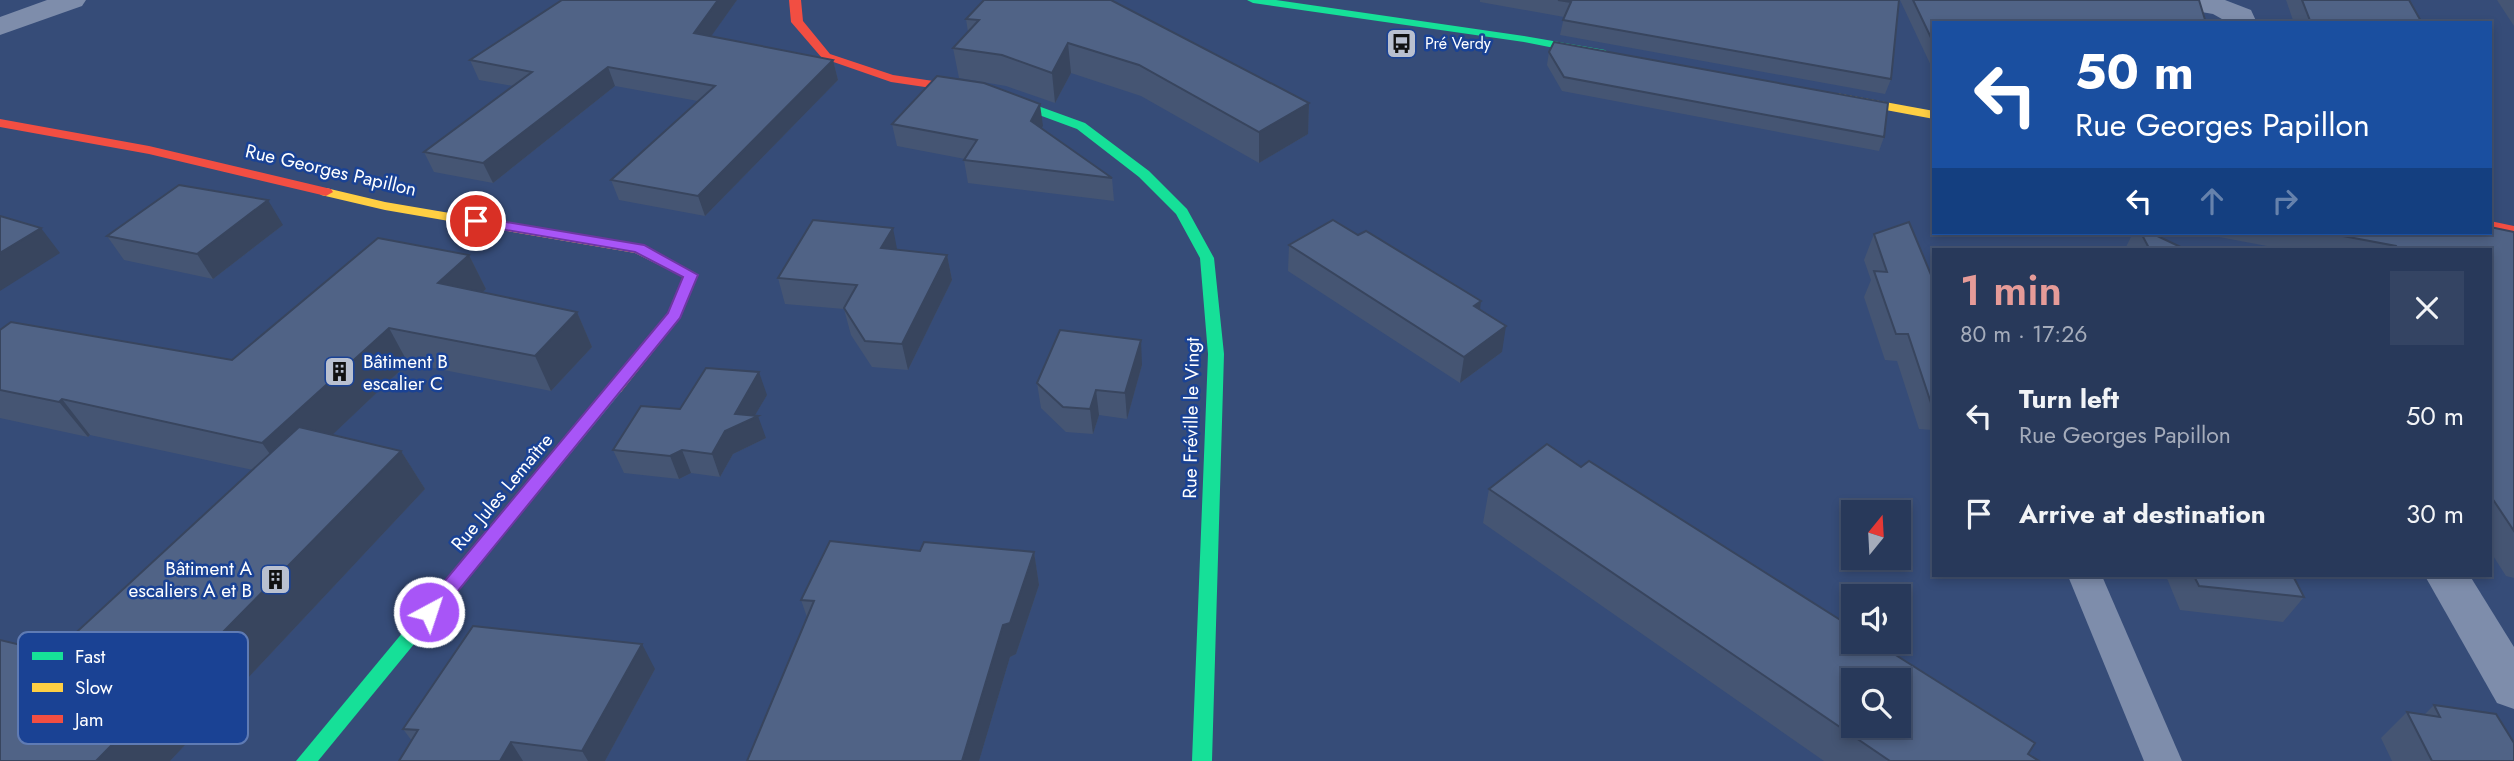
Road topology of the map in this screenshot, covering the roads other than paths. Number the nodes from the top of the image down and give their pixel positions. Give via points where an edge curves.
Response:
1 (72, 0) edge
2 (795, 0) edge
3 (1252, 0) edge
4 (2176, 0) edge
5 (2242, 21) edge
6 (0, 27) edge
7 (1620, 57) edge
8 (1825, 95) edge
9 (1932, 115) edge
10 (0, 123) edge
11 (2492, 225) edge
12 (2514, 230) edge
13 (691, 275) joint
14 (2085, 577) edge
15 (2448, 577) edge
16 (2514, 689) edge
17 (306, 761) edge
18 (1202, 761) edge
19 (2164, 761) edge

1 - 6 street
2 - 18 street, Rue Fréville le Vingt via 797,22 826,56 891,78 994,94 1081,126 1144,174 1182,212 1207,258 1216,354
3 - 7 street
4 - 5 street via 2220,7
8 - 9 street
10 - 13 street, Rue Georges Papillon via 149,150 385,206 639,248
11 - 12 street
13 - 17 street, Rue Jules Lemaître via 675,315
14 - 19 lane
15 - 16 street

